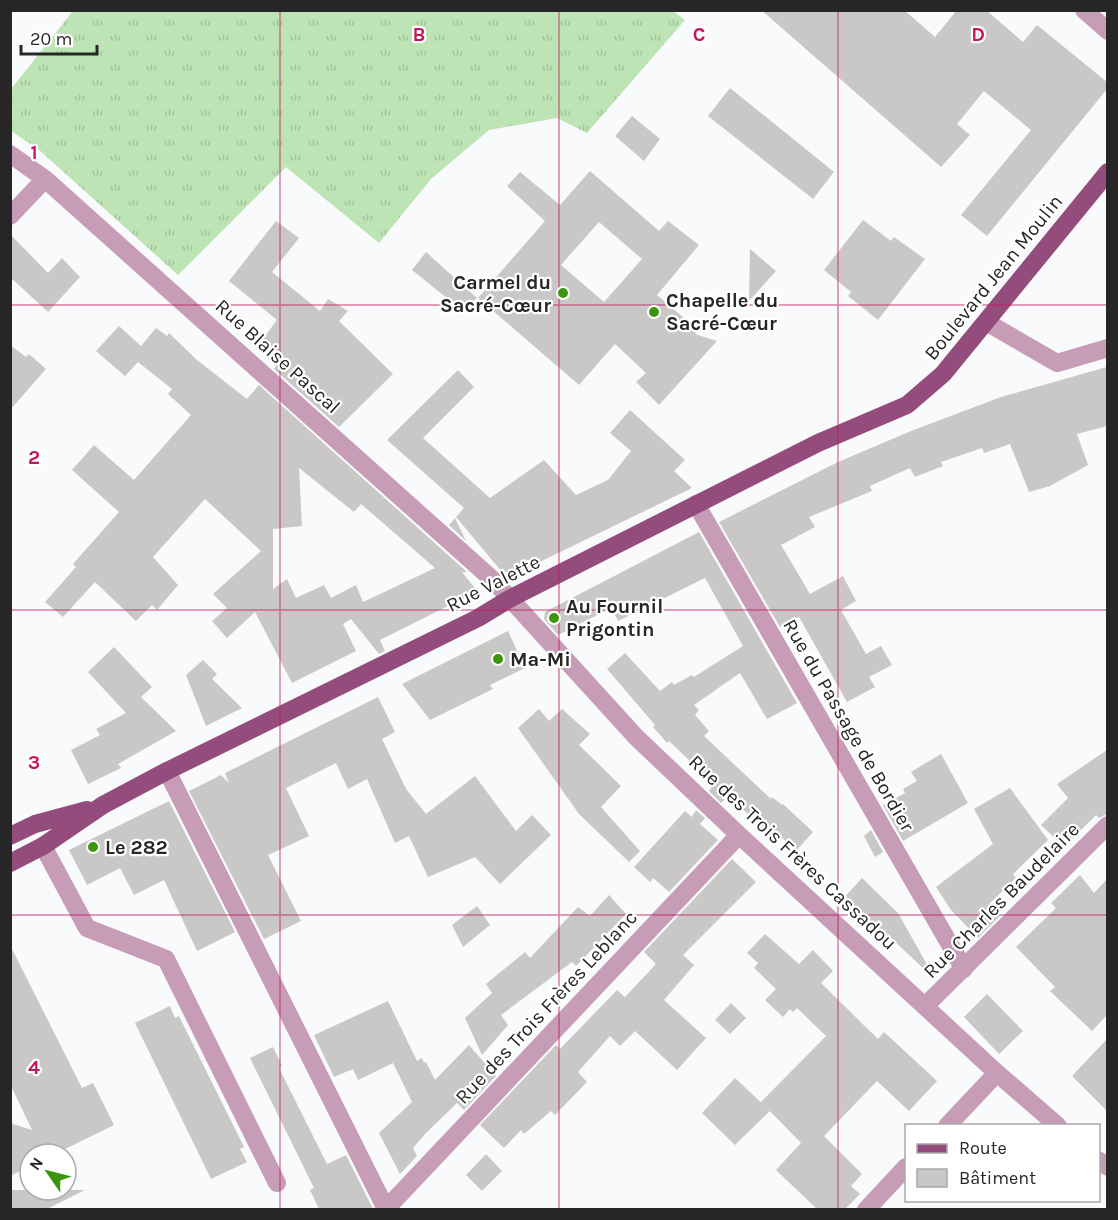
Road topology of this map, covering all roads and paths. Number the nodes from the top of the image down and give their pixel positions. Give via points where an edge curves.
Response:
1 (1084, 10) edge
2 (1107, 31) edge
3 (10, 154) edge
4 (1107, 172) edge
5 (45, 179) junction
6 (10, 216) edge
7 (986, 322) junction
8 (1107, 348) edge
9 (907, 405) joint
10 (696, 504) junction
11 (511, 598) junction
12 (167, 771) junction
13 (103, 805) junction
14 (1107, 825) edge
15 (739, 835) junction
16 (10, 836) edge
17 (43, 846) junction
18 (10, 862) edge
19 (964, 969) junction
20 (925, 1006) junction
21 (997, 1073) junction
22 (948, 1124) edge
23 (1057, 1124) edge
24 (905, 1168) edge
25 (277, 1183) dead end
26 (866, 1209) edge

1 - 2 street
3 - 5 street, Rue Blaise Pascal
4 - 7 main road, Boulevard Jean Moulin
5 - 6 street
5 - 11 street, Rue Blaise Pascal
7 - 8 street via 1057,363
7 - 9 main road, Boulevard Jean Moulin via 943,374
9 - 10 main road, Rue Valette via 818,443
10 - 11 main road, Rue Valette
10 - 19 street, Rue du Passage de Bordier
11 - 12 main road, Rue Valette via 478,618
11 - 15 street, Rue des Trois Frères Cassadou via 636,736
12 - 13 main road, Rue Valette
12 - 15 street, Rue des Trois Frères Leblanc via 386,1209
13 - 16 main road, Rue Valette via 35,824
13 - 17 main road, Rue Valette
14 - 19 street, Rue Charles Baudelaire
15 - 20 street, Rue des Trois Frères Cassadou
17 - 18 main road, Rue Valette
17 - 25 street via 87,927 166,959
19 - 20 street, Rue Charles Baudelaire
20 - 21 street, Rue des Trois Frères Cassadou
21 - 22 street
21 - 23 street, Rue des Trois Frères Cassadou
24 - 26 street

